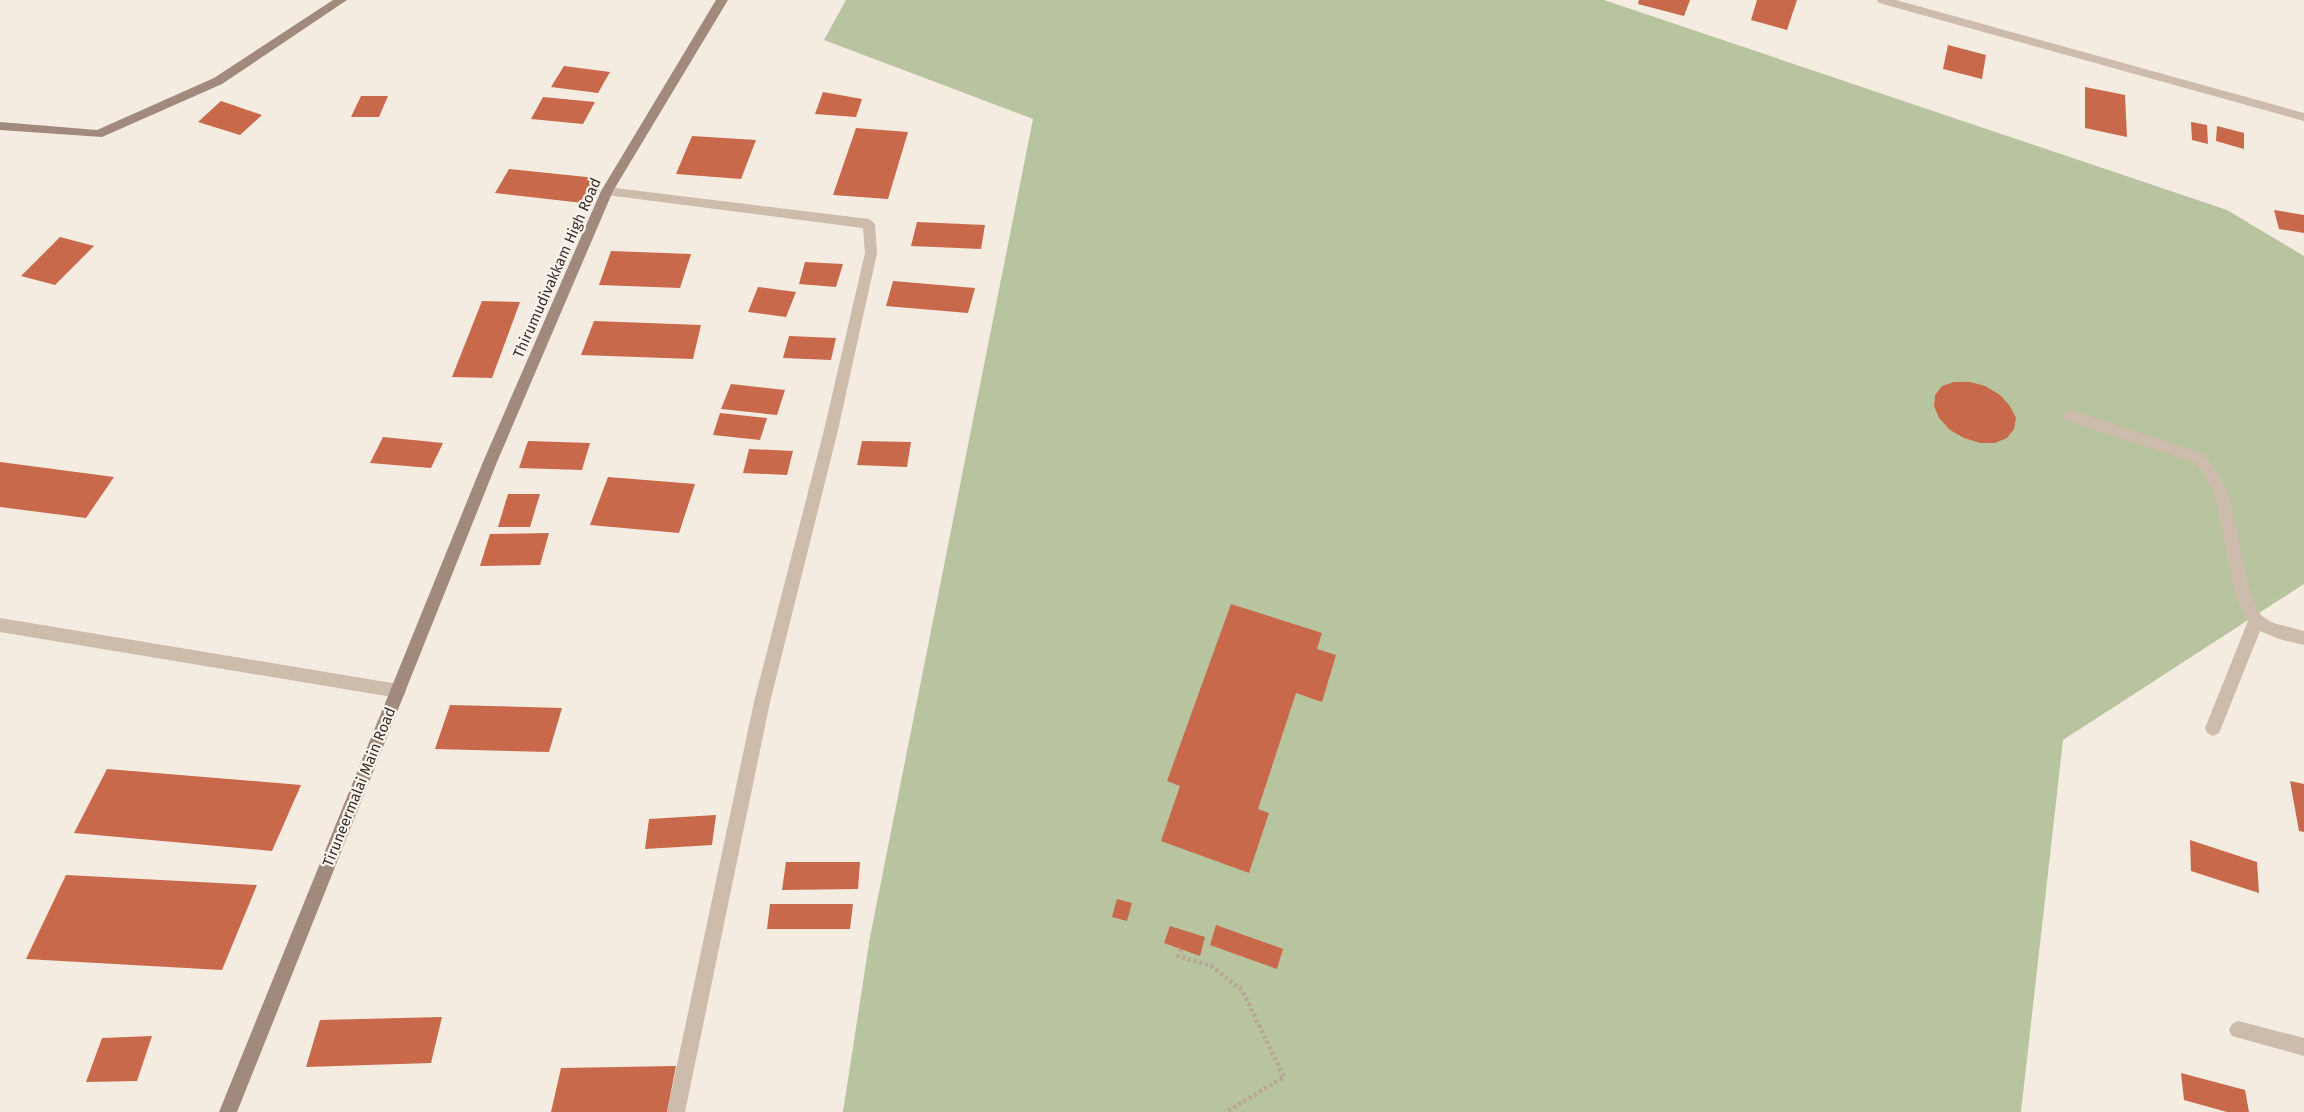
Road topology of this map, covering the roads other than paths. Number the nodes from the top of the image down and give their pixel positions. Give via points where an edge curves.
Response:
1 (341, 0) edge
2 (722, 0) edge
3 (1883, 0) edge
4 (2304, 117) edge
5 (0, 126) edge
6 (607, 191) junction
7 (2070, 416) dead end
8 (490, 462) joint
9 (2256, 621) junction
10 (0, 625) edge
11 (2304, 638) edge
12 (398, 691) junction
13 (2213, 728) dead end
14 (2238, 1030) dead end
15 (2304, 1047) edge
16 (228, 1112) edge
17 (676, 1112) edge

1 - 5 main road via 218,81 98,134
2 - 6 main road, Thirumudivakkam High Road
3 - 4 street
6 - 8 main road, Thirumudivakkam High Road
6 - 17 street via 868,224 871,253 762,702
7 - 9 street via 2199,458 2214,476 2224,502 2246,605
8 - 12 main road, Tiruneermalai Main Road
9 - 11 street via 2278,633
9 - 13 street
10 - 12 street
12 - 16 main road, Tiruneermalai Main Road
14 - 15 street

